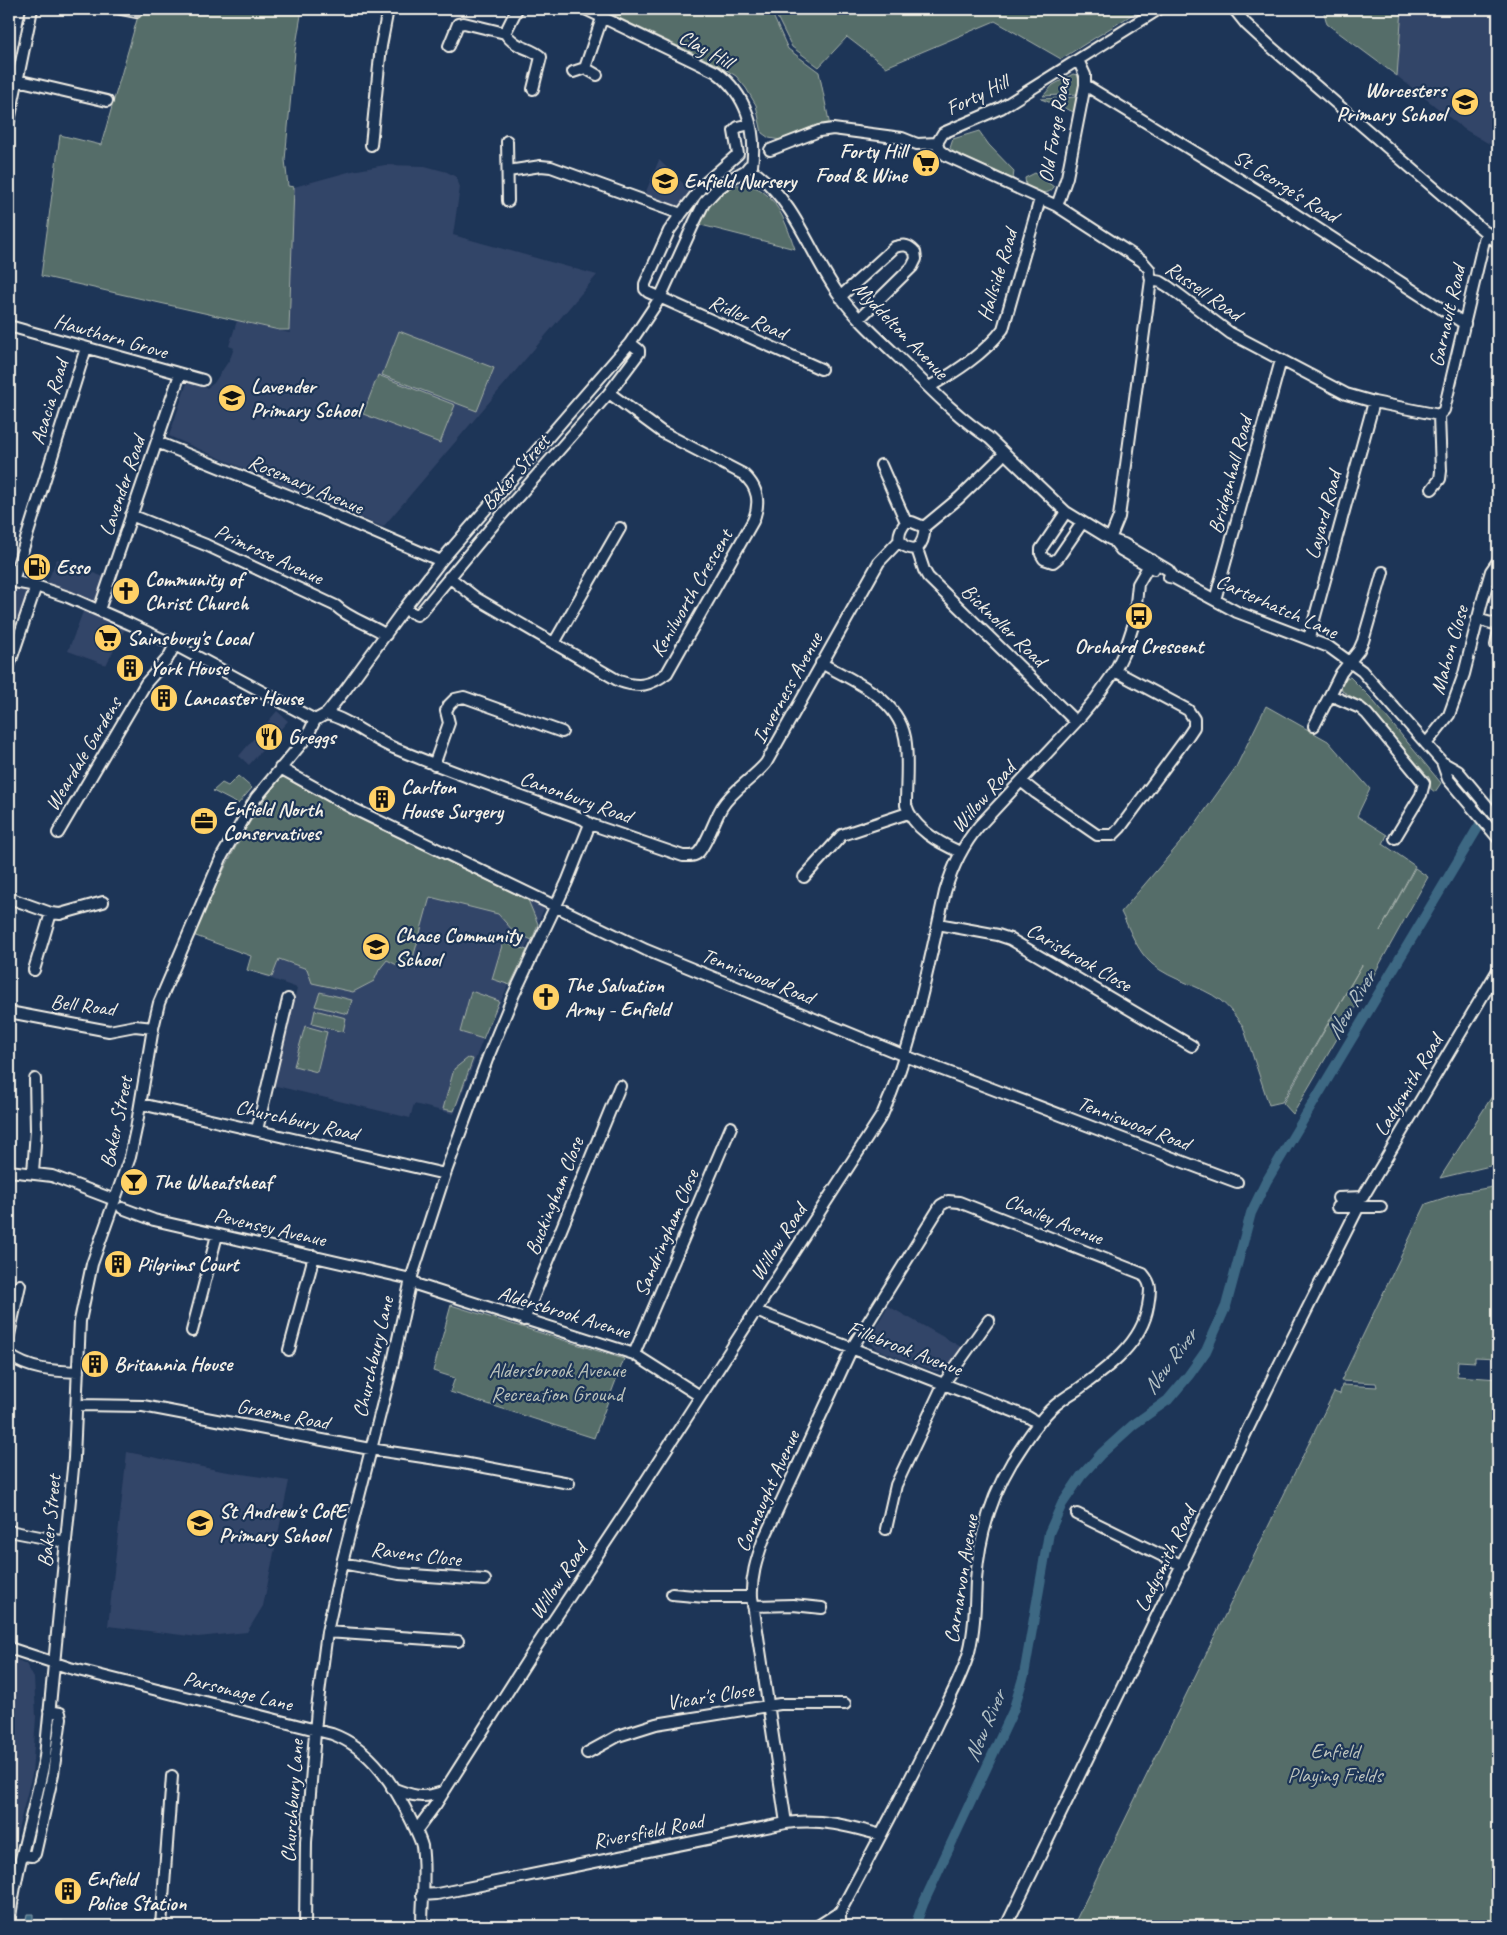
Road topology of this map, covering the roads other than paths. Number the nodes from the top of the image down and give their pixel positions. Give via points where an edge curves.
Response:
1 (32, 9) edge
2 (121, 9) edge
3 (388, 9) edge
4 (517, 9) edge
5 (585, 9) edge
6 (1159, 9) edge
7 (1236, 11) edge
8 (136, 12) dead end
9 (602, 18) junction
10 (505, 33) junction
11 (449, 46) dead end
12 (1078, 60) junction
13 (585, 68) junction
14 (573, 72) dead end
15 (597, 74) dead end
16 (17, 80) junction
17 (1085, 85) junction
18 (532, 89) dead end
19 (107, 101) dead end
20 (9, 121) edge
21 (750, 124) junction
22 (507, 141) dead end
23 (937, 144) junction
24 (371, 145) dead end
25 (770, 150) dead end
26 (508, 170) junction
27 (752, 170) junction
28 (1040, 199) junction
29 (508, 201) dead end
30 (1058, 206) junction
31 (681, 214) junction
32 (1486, 232) junction
33 (1498, 243) edge
34 (1151, 280) junction
35 (840, 297) junction
36 (660, 298) junction
37 (859, 319) junction
38 (1465, 324) junction
39 (9, 326) edge
40 (630, 342) junction
41 (86, 348) junction
42 (1281, 360) junction
43 (821, 369) dead end
44 (180, 374) junction
45 (203, 380) dead end
46 (929, 387) junction
47 (609, 393) junction
48 (1374, 402) junction
49 (1442, 413) junction
50 (977, 430) junction
51 (157, 442) junction
52 (1000, 458) junction
53 (881, 465) dead end
54 (1031, 480) junction
55 (1432, 489) dead end
56 (1066, 512) junction
57 (131, 515) junction
58 (906, 522) junction
59 (1082, 523) junction
60 (924, 527) junction
61 (620, 528) dead end
62 (1112, 540) junction
63 (900, 541) junction
64 (917, 548) junction
65 (441, 561) junction
66 (1498, 561) edge
67 (1150, 563) junction
68 (1383, 572) dead end
69 (449, 577) junction
70 (11, 581) edge
71 (36, 586) junction
72 (1215, 600) junction
73 (404, 609) junction
74 (99, 610) junction
75 (1477, 619) junction
76 (1498, 625) edge
77 (386, 635) junction
78 (1309, 638) junction
79 (554, 643) junction
80 (175, 646) junction
81 (1349, 661) junction
82 (821, 663) junction
83 (9, 666) edge
84 (1115, 671) junction
85 (1330, 695) junction
86 (326, 714) junction
87 (315, 720) junction
88 (1076, 722) junction
89 (1314, 726) dead end
90 (562, 732) dead end
91 (1426, 744) junction
92 (1442, 762) junction
93 (434, 765) junction
94 (280, 768) junction
95 (1021, 780) junction
96 (908, 812) junction
97 (1498, 819) edge
98 (587, 822) junction
99 (58, 833) dead end
100 (1395, 838) dead end
101 (1498, 838) edge
102 (702, 848) joint
103 (960, 852) junction
104 (804, 877) dead end
105 (9, 898) edge
106 (103, 902) dead end
107 (556, 906) junction
108 (51, 913) junction
109 (938, 924) junction
110 (34, 970) dead end
111 (1498, 970) edge
112 (288, 999) dead end
113 (9, 1012) edge
114 (153, 1028) junction
115 (1192, 1046) dead end
116 (905, 1056) junction
117 (35, 1079) dead end
118 (620, 1086) dead end
119 (141, 1104) junction
120 (731, 1127) dead end
121 (257, 1130) junction
122 (9, 1171) edge
123 (33, 1173) junction
124 (444, 1174) junction
125 (1237, 1182) dead end
126 (118, 1204) junction
127 (940, 1206) joint
128 (1358, 1208) junction
129 (1381, 1208) dead end
130 (217, 1235) junction
131 (314, 1256) junction
132 (411, 1278) junction
133 (1150, 1283) joint
134 (20, 1285) dead end
135 (756, 1311) junction
136 (524, 1320) junction
137 (989, 1320) dead end
138 (192, 1331) dead end
139 (9, 1335) edge
140 (852, 1348) junction
141 (288, 1350) dead end
142 (634, 1354) junction
143 (9, 1355) edge
144 (78, 1372) junction
145 (944, 1383) junction
146 (700, 1396) junction
147 (77, 1405) junction
148 (1038, 1423) junction
149 (370, 1449) junction
150 (569, 1483) dead end
151 (1077, 1514) dead end
152 (886, 1529) dead end
153 (9, 1530) edge
154 (66, 1542) junction
155 (342, 1562) junction
156 (1182, 1566) junction
157 (485, 1580) dead end
158 (672, 1594) dead end
159 (753, 1601) junction
160 (822, 1608) dead end
161 (327, 1632) junction
162 (458, 1641) dead end
163 (9, 1648) edge
164 (54, 1663) junction
165 (846, 1704) dead end
166 (768, 1705) junction
167 (49, 1711) junction
168 (316, 1730) junction
169 (587, 1752) dead end
170 (172, 1776) dead end
171 (392, 1788) junction
172 (442, 1792) junction
173 (37, 1797) junction
174 (48, 1800) junction
175 (786, 1823) junction
176 (416, 1831) junction
177 (881, 1835) junction
178 (23, 1855) junction
179 (422, 1894) junction
180 (840, 1912) junction
181 (9, 1921) edge
182 (161, 1926) edge
183 (305, 1926) edge
184 (422, 1926) edge
185 (818, 1926) edge
186 (840, 1926) edge
187 (1006, 1926) edge

1 - 16 street
2 - 8 street
3 - 24 street
4 - 10 street
5 - 9 street, Clay Hill
6 - 12 street, Forty Hill
7 - 32 street via 1271,47
9 - 13 street
9 - 21 street, Clay Hill via 716,72 736,92 746,108
10 - 11 street via 458,24
10 - 18 street via 511,42 541,57
12 - 17 street, Old Forge Road via 1085,74
12 - 23 street, Forty Hill via 1001,108 943,133
13 - 14 street
13 - 15 street
16 - 19 street
16 - 20 street
17 - 30 street, Old Forge Road
17 - 38 street, St George's Road via 1266,195
21 - 27 street, Clay Hill
21 - 31 street via 734,131 738,154 704,184
22 - 26 street
23 - 25 street, Forty Hill via 917,144 902,138 833,129
23 - 28 street, Russell Road via 947,156
26 - 29 street
26 - 31 street via 551,168
27 - 35 street, Myddelton Avenue via 788,205
27 - 36 street, Baker Street via 715,191 704,203
28 - 30 street, Russell Road
28 - 46 street, Hallside Road via 1003,329 992,343
30 - 34 street, Russell Road via 1142,261 1149,269
31 - 36 street via 669,231 644,287
32 - 33 street
32 - 38 street, Garnault Road
34 - 42 street, Russell Road via 1169,287 1230,334
34 - 62 street via 1119,517
35 - 37 street, Myddelton Avenue
35 - 37 street via 896,247 910,246 916,259 912,267
36 - 40 street, Baker Street
36 - 43 street, Ridler Road
37 - 46 street, Myddelton Avenue
38 - 49 street, Garnault Road
39 - 41 street, Hawthorn Grove
40 - 47 street, Baker Street via 639,353
40 - 65 street, Baker Street
41 - 44 street, Hawthorn Grove
41 - 70 street, Acacia Road
42 - 48 street, Russell Road via 1346,394
42 - 72 street, Bridgenhall Road
44 - 45 street, Hawthorn Grove
44 - 51 street, Lavender Road
46 - 50 street, Myddelton Avenue
47 - 69 street, Baker Street
47 - 79 street, Kenilworth Crescent via 662,432 744,474 755,487 757,512 667,673 656,682 631,685 619,681
48 - 49 street, Russell Road
48 - 78 street, Layard Road
49 - 55 street, Garnault Road via 1440,479
50 - 52 street, Myddelton Avenue via 982,441
50 - 54 street, Myddelton Avenue
51 - 57 street, Lavender Road
51 - 65 street, Rosemary Avenue
52 - 54 street, Myddelton Avenue via 1020,476
52 - 60 street
53 - 58 street
54 - 56 street, Myddelton Avenue
56 - 59 street, Myddelton Avenue
56 - 59 street via 1041,548 1044,559 1053,562 1058,558
57 - 74 street, Lavender Road
57 - 77 street, Primrose Avenue via 206,545 318,597
58 - 60 street
58 - 63 street, Inverness Avenue
59 - 62 street, Myddelton Avenue
60 - 64 street via 925,534
61 - 79 street
62 - 67 street, Carterhatch Lane via 1124,544
63 - 64 street via 903,545
63 - 82 street, Inverness Avenue via 879,562
64 - 88 street, Bicknoller Road via 928,577
65 - 73 street, Baker Street
66 - 75 street, Mahon Close
67 - 72 street, Carterhatch Lane via 1166,576
67 - 84 street, Willow Road via 1138,584 1134,623
68 - 81 street via 1363,641
69 - 73 street, Baker Street via 417,615
69 - 79 street, Kenilworth Crescent via 476,598
70 - 71 street
71 - 74 street
71 - 83 street
72 - 78 street, Carterhatch Lane via 1260,622
73 - 77 street, Baker Street
74 - 80 street
75 - 76 street
75 - 91 street, Mahon Close via 1464,674 1449,715
77 - 86 street, Baker Street
78 - 81 street, Carterhatch Lane
80 - 87 street
80 - 99 street, Weardale Gardens via 146,683
81 - 85 street
81 - 91 street, Carterhatch Lane via 1362,671
82 - 96 street via 872,691 888,703 898,718 906,742
82 - 102 street, Inverness Avenue via 766,762 757,774 729,797
84 - 88 street, Willow Road
84 - 95 street via 1188,710 1194,719 1194,727 1188,736 1120,828 1113,835 1098,835
85 - 89 street
85 - 100 street via 1367,714 1424,783 1421,795
86 - 87 street, Baker Street
86 - 93 street, Canonbury Road via 376,741
87 - 94 street, Baker Street via 307,737
88 - 95 street, Willow Road
90 - 93 street via 464,697 456,699 446,711 449,724
91 - 92 street, Carterhatch Lane
92 - 97 street, Carterhatch Lane via 1458,771
92 - 101 street, Carterhatch Lane via 1448,780
93 - 98 street, Canonbury Road
94 - 107 street, Tenniswood Road via 354,809
94 - 114 street, Baker Street via 256,798 222,856 159,1003
95 - 103 street, Willow Road
96 - 103 street via 931,837
96 - 104 street via 842,835
98 - 102 street, Canonbury Road via 683,856 694,855
98 - 107 street, Churchbury Lane via 584,843
103 - 109 street, Willow Road via 950,873
105 - 108 street
106 - 108 street via 60,914
107 - 116 street, Tenniswood Road via 646,950
107 - 124 street, Churchbury Lane via 511,1000
108 - 110 street
109 - 115 street, Carisbrook Close via 1010,938
109 - 116 street, Willow Road
111 - 128 street, Ladysmith Road via 1363,1197 1337,1202
112 - 121 street
113 - 114 street, Bell Road via 109,1031 135,1026
114 - 119 street, Baker Street
116 - 125 street, Tenniswood Road
116 - 135 street, Willow Road via 882,1115
117 - 123 street
118 - 136 street, Buckingham Close
119 - 121 street, Churchbury Road
119 - 126 street, Baker Street
120 - 142 street, Sandringham Close
121 - 124 street, Churchbury Road
122 - 123 street, Pevensey Avenue
123 - 126 street, Pevensey Avenue via 52,1176
124 - 132 street, Churchbury Lane
126 - 130 street, Pevensey Avenue via 154,1220
126 - 144 street, Baker Street via 92,1264 84,1296
127 - 133 street, Chailey Avenue via 948,1200 959,1202 1143,1274
127 - 140 street, Connaught Avenue
128 - 129 street
128 - 156 street, Ladysmith Road
130 - 131 street, Pevensey Avenue
130 - 138 street
131 - 132 street, Pevensey Avenue
131 - 141 street
132 - 136 street, Aldersbrook Avenue via 418,1286
132 - 149 street, Churchbury Lane
133 - 148 street, Carnarvon Avenue via 1147,1310 1132,1344 1060,1401
134 - 139 street
135 - 140 street, Fillebrook Avenue
135 - 146 street, Willow Road
136 - 142 street, Aldersbrook Avenue
137 - 145 street
140 - 145 street, Fillebrook Avenue
140 - 159 street, Connaught Avenue via 763,1541 751,1582
142 - 146 street, Aldersbrook Avenue
143 - 144 street via 34,1368
144 - 147 street, Baker Street
145 - 148 street, Fillebrook Avenue
145 - 152 street via 896,1485
146 - 172 street, Willow Road
147 - 149 street, Graeme Road via 143,1406
147 - 154 street, Baker Street
148 - 177 street, Carnarvon Avenue via 1000,1485 986,1523 978,1564 969,1653
149 - 150 street, Graeme Road
149 - 155 street, Churchbury Lane
151 - 156 street
153 - 154 street
154 - 164 street, Baker Street
155 - 157 street, Ravens Close via 400,1574
155 - 161 street, Churchbury Lane
156 - 187 street, Ladysmith Road
158 - 159 street
159 - 160 street
159 - 166 street, Connaught Avenue
161 - 162 street
161 - 168 street, Churchbury Lane
163 - 164 street, Parsonage Lane
164 - 167 street, Baker Street
164 - 168 street, Parsonage Lane
165 - 166 street, Vicar's Close
166 - 169 street, Vicar's Close via 646,1726
166 - 175 street, Connaught Avenue
167 - 173 street, Baker Street
167 - 174 street via 60,1713 61,1718
168 - 171 street, Parsonage Lane via 352,1744 374,1761
168 - 183 street, Churchbury Lane via 306,1842
170 - 182 street
171 - 172 street via 425,1797
171 - 176 street, Parsonage Lane
172 - 176 street, Willow Road
173 - 174 street
173 - 178 street, Baker Street
174 - 178 street via 35,1854
175 - 177 street, Riversfield Road via 823,1821
175 - 179 street, Riversfield Road via 437,1894
176 - 179 street via 422,1844
177 - 180 street, Carnarvon Avenue
178 - 181 street, Baker Street
179 - 184 street
180 - 185 street
180 - 186 street

